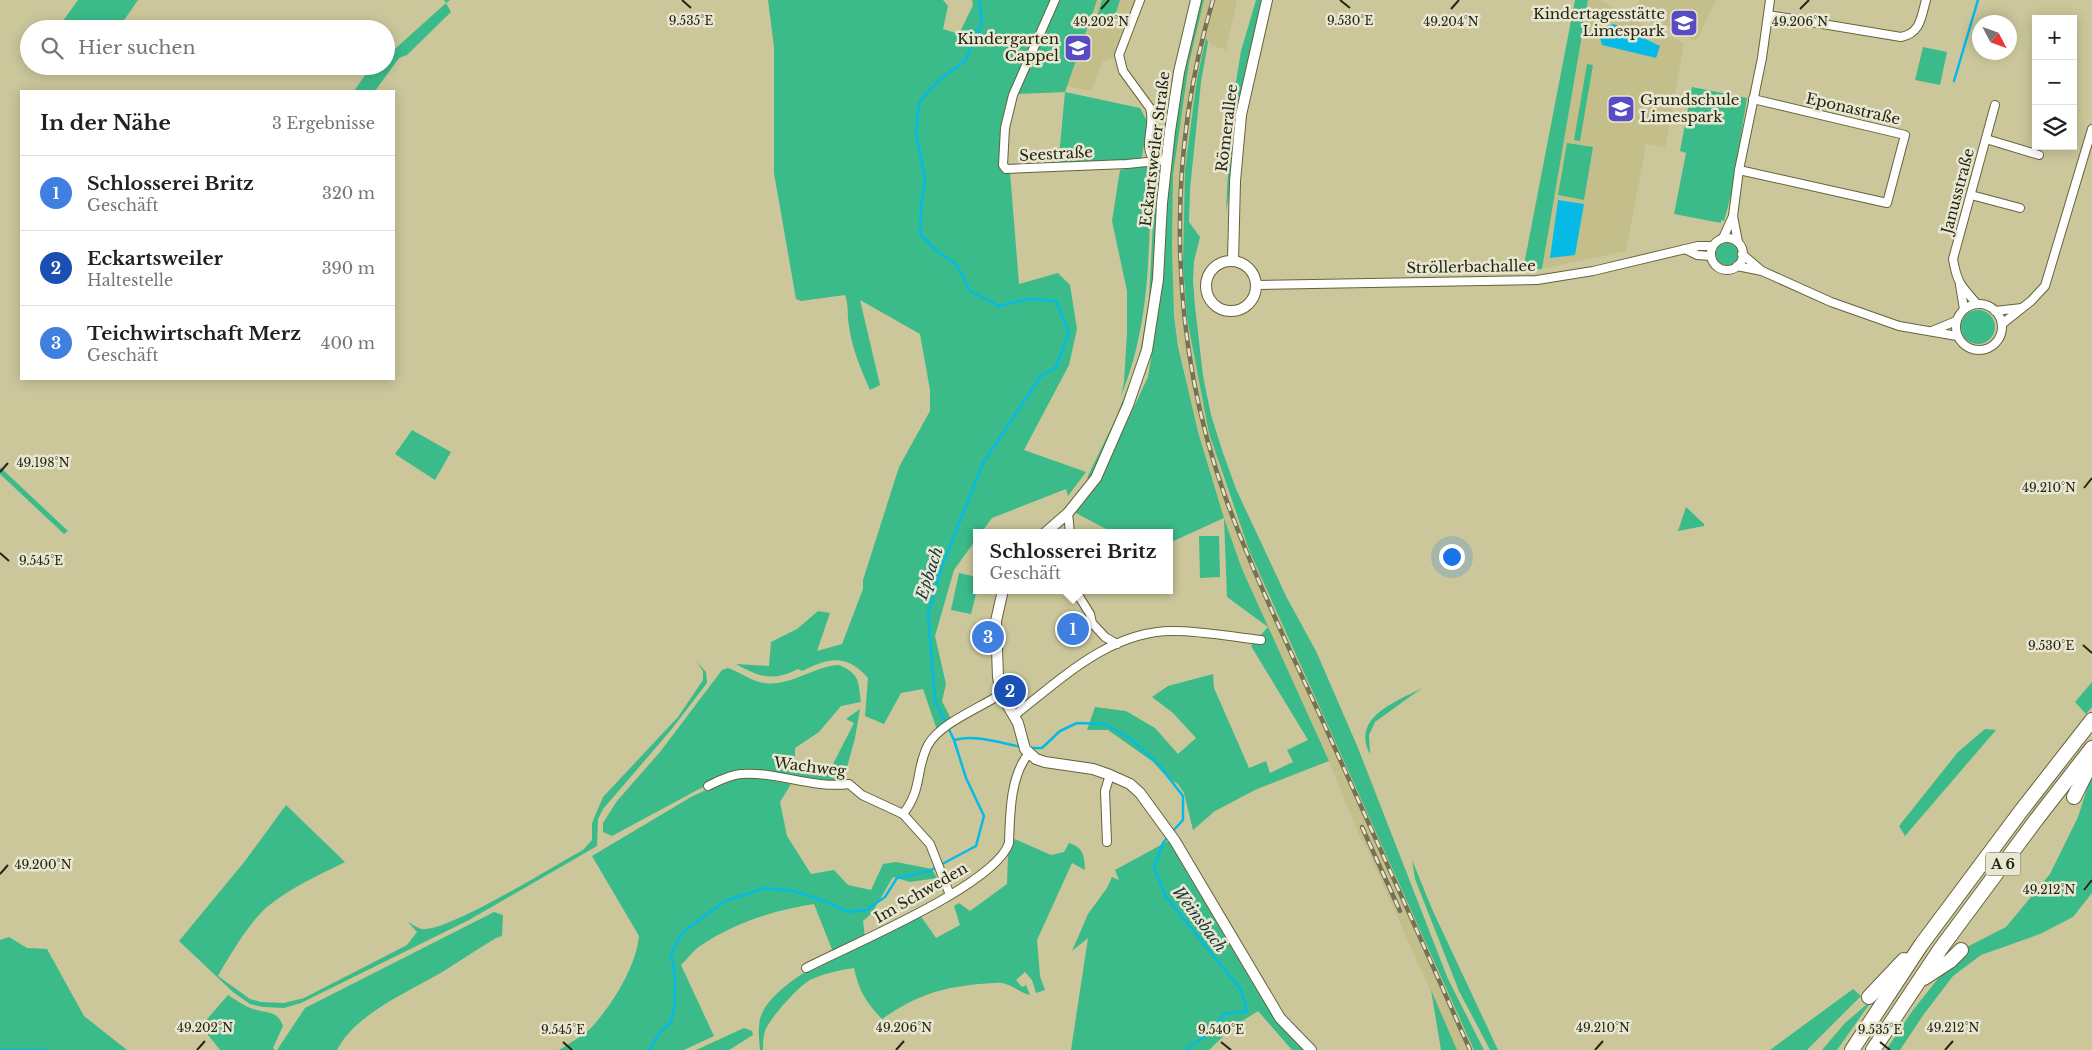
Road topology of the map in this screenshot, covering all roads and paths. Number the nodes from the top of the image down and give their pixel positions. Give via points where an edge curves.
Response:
1 (1056, 0) edge
2 (1140, 0) edge
3 (1196, 0) edge
4 (1267, 0) edge
5 (1770, 0) edge
6 (1926, 0) edge
7 (1768, 15) junction
8 (1753, 100) junction
9 (1995, 104) dead end
10 (2092, 129) edge
11 (1986, 139) junction
12 (2039, 155) dead end
13 (1154, 160) junction
14 (1167, 160) junction
15 (1739, 170) junction
16 (1971, 195) junction
17 (2020, 208) dead end
18 (1733, 216) junction
19 (1723, 238) junction
20 (1738, 242) junction
21 (1713, 246) junction
22 (1684, 250) junction
23 (1742, 254) junction
24 (1711, 256) junction
25 (1233, 261) junction
26 (1737, 266) junction
27 (1762, 271) junction
28 (1256, 285) junction
29 (1960, 285) junction
30 (1976, 304) junction
31 (2022, 308) junction
32 (1964, 309) junction
33 (1995, 311) junction
34 (1956, 322) junction
35 (2002, 324) junction
36 (1930, 332) junction
37 (1957, 336) junction
38 (1068, 513) junction
39 (1050, 529) edge
40 (1070, 529) edge
41 (1002, 594) edge
42 (1078, 594) edge
43 (1261, 640) dead end
44 (1117, 644) junction
45 (1001, 694) junction
46 (1015, 715) junction
47 (2092, 720) edge
48 (2092, 748) edge
49 (2092, 752) edge
50 (1029, 753) junction
51 (1110, 775) junction
52 (708, 786) dead end
53 (2074, 797) dead end
54 (903, 814) junction
55 (1107, 842) dead end
56 (950, 895) junction
57 (1922, 945) junction
58 (1961, 950) dead end
59 (806, 968) dead end
60 (1918, 982) junction
61 (1869, 997) dead end
62 (1311, 1050) edge
63 (1852, 1050) edge
64 (1873, 1050) edge

1 - 13 street, Seestraße via 1013,94 1004,128 1003,165 1012,170
2 - 13 street via 1120,55 1123,71 1150,108 1148,146
3 - 14 street, Eckartsweiler Straße via 1179,72
4 - 25 street, Römerallee via 1241,115
5 - 7 street
6 - 7 street via 1919,26 1912,35 1901,37
7 - 8 street
8 - 15 street
8 - 15 street, Eponastraße via 1905,135 1887,203
9 - 11 street, Janusstraße
10 - 31 street via 2045,286
11 - 12 street
11 - 16 street, Janusstraße
13 - 14 street, Seestraße
14 - 38 street, Eckartsweiler Straße via 1155,303 1147,350 1128,405 1096,478
15 - 18 street
16 - 17 street
16 - 29 street, Janusstraße via 1954,259
18 - 19 street
18 - 20 street
19 - 20 street
19 - 21 street
20 - 23 street
21 - 22 street, Ströllerbachallee
21 - 24 street
22 - 24 street, Ströllerbachallee
22 - 28 street, Ströllerbachallee via 1537,280
23 - 26 street
23 - 27 street
24 - 26 street via 1722,269
25 - 28 street via 1247,267
25 - 28 street via 1217,265 1211,271 1206,286 1211,302 1225,310 1241,309 1253,298
26 - 27 street
27 - 36 street via 1831,302 1899,326
29 - 30 street, Janusstraße
29 - 32 street, Janusstraße
30 - 32 street
30 - 33 street
31 - 33 street
31 - 35 street
32 - 34 street
33 - 35 street
34 - 36 street
34 - 37 street
35 - 37 street via 1999,338 1983,350 1967,347
36 - 37 street
38 - 39 street, Eckartsweiler Straße
38 - 40 street
41 - 45 street via 995,636
42 - 44 street via 1090,614 1092,624
43 - 44 street via 1174,631 1155,632
44 - 46 street via 1070,671
45 - 46 street
45 - 54 street via 956,720 928,745 916,793
46 - 50 street via 1023,744
47 - 57 highway, A 6
48 - 60 highway, A 6 via 1984,888
49 - 53 highway via 2090,765
50 - 51 street via 1045,762 1093,769
50 - 56 street, Im Schweden via 1019,770 1013,795 1008,849 996,863
51 - 55 street via 1105,792
51 - 62 street via 1140,792 1166,826 1280,1018
52 - 54 street, Wachweg via 740,774 849,784 862,795
54 - 56 street, Wachweg via 930,844
56 - 59 street, Im Schweden
57 - 61 highway via 1900,963
57 - 63 highway, A 6
58 - 60 highway
60 - 64 highway, A 6

